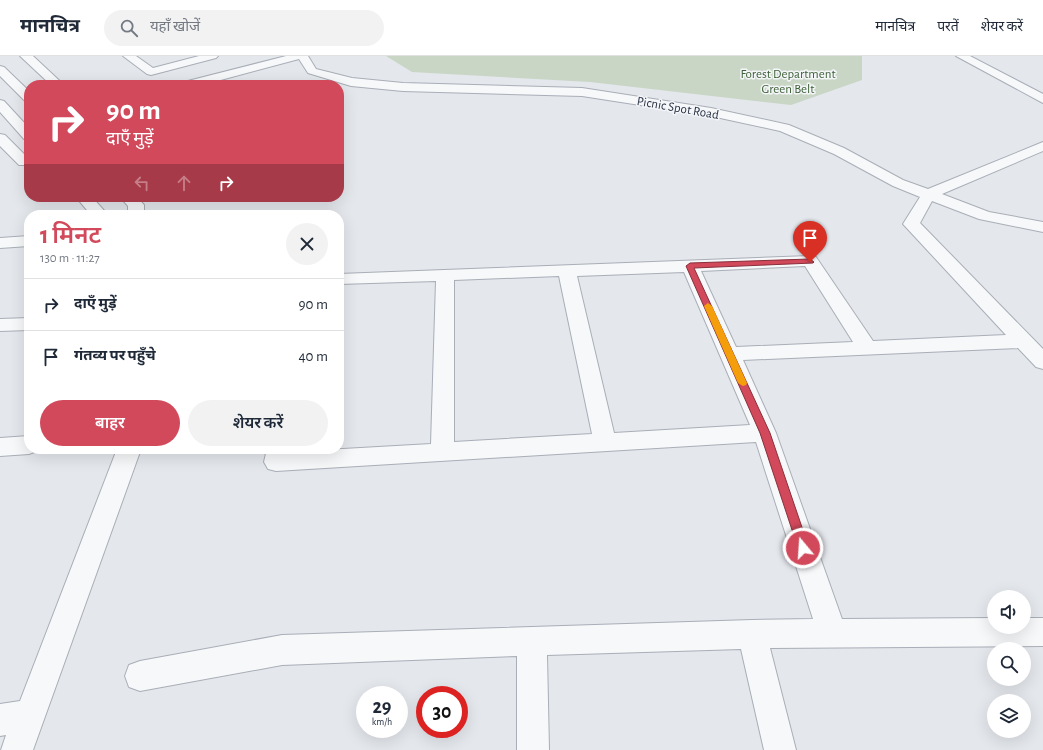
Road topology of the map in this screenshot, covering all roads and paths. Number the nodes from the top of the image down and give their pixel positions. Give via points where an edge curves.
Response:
1 (26, 56) edge
2 (129, 56) edge
3 (212, 56) edge
4 (254, 56) edge
5 (300, 56) edge
6 (962, 56) edge
7 (268, 64) junction
8 (0, 70) edge
9 (52, 80) edge
10 (207, 80) edge
11 (344, 80) edge
12 (344, 80) edge
13 (24, 93) edge
14 (1043, 99) edge
15 (0, 104) edge
16 (24, 127) edge
17 (0, 138) edge
18 (1043, 146) edge
19 (24, 162) dead end
20 (929, 194) junction
21 (88, 202) edge
22 (96, 210) edge
23 (1043, 227) edge
24 (24, 241) edge
25 (3, 246) edge
26 (690, 266) junction
27 (567, 270) junction
28 (445, 275) junction
29 (344, 279) edge
30 (24, 324) edge
31 (0, 326) edge
32 (1023, 341) junction
33 (867, 348) junction
34 (730, 354) junction
35 (1043, 362) edge
36 (765, 433) junction
37 (605, 443) junction
38 (24, 445) edge
39 (0, 447) edge
40 (442, 452) junction
41 (127, 454) edge
42 (278, 454) edge
43 (1043, 632) edge
44 (832, 633) junction
45 (752, 634) junction
46 (532, 641) junction
47 (140, 676) dead end
48 (15, 718) edge
49 (16, 750) edge
50 (533, 750) edge
51 (780, 750) edge

1 - 9 street
2 - 3 street via 151,72
4 - 7 street
5 - 7 street
5 - 11 street, Picnic Spot Road via 312,71
6 - 14 street
7 - 10 street
8 - 13 street
12 - 20 street, Picnic Spot Road via 403,87 582,92 718,114 784,128 839,151 898,183
15 - 16 street
17 - 19 street
18 - 20 street
20 - 23 street, Picnic Spot Road via 985,216
20 - 32 street via 911,224
21 - 22 street
24 - 25 street
26 - 27 street
26 - 33 street via 810,262
26 - 34 street
27 - 28 street
27 - 37 street
28 - 29 street
28 - 40 street
30 - 31 street
32 - 33 street
32 - 35 street
33 - 34 street
34 - 36 street
36 - 37 street
36 - 44 street
37 - 40 street
38 - 39 street
40 - 42 street via 276,462
41 - 48 street
43 - 44 street
44 - 45 street
45 - 46 street
45 - 51 street
46 - 47 street via 282,650
46 - 50 street
48 - 49 street

